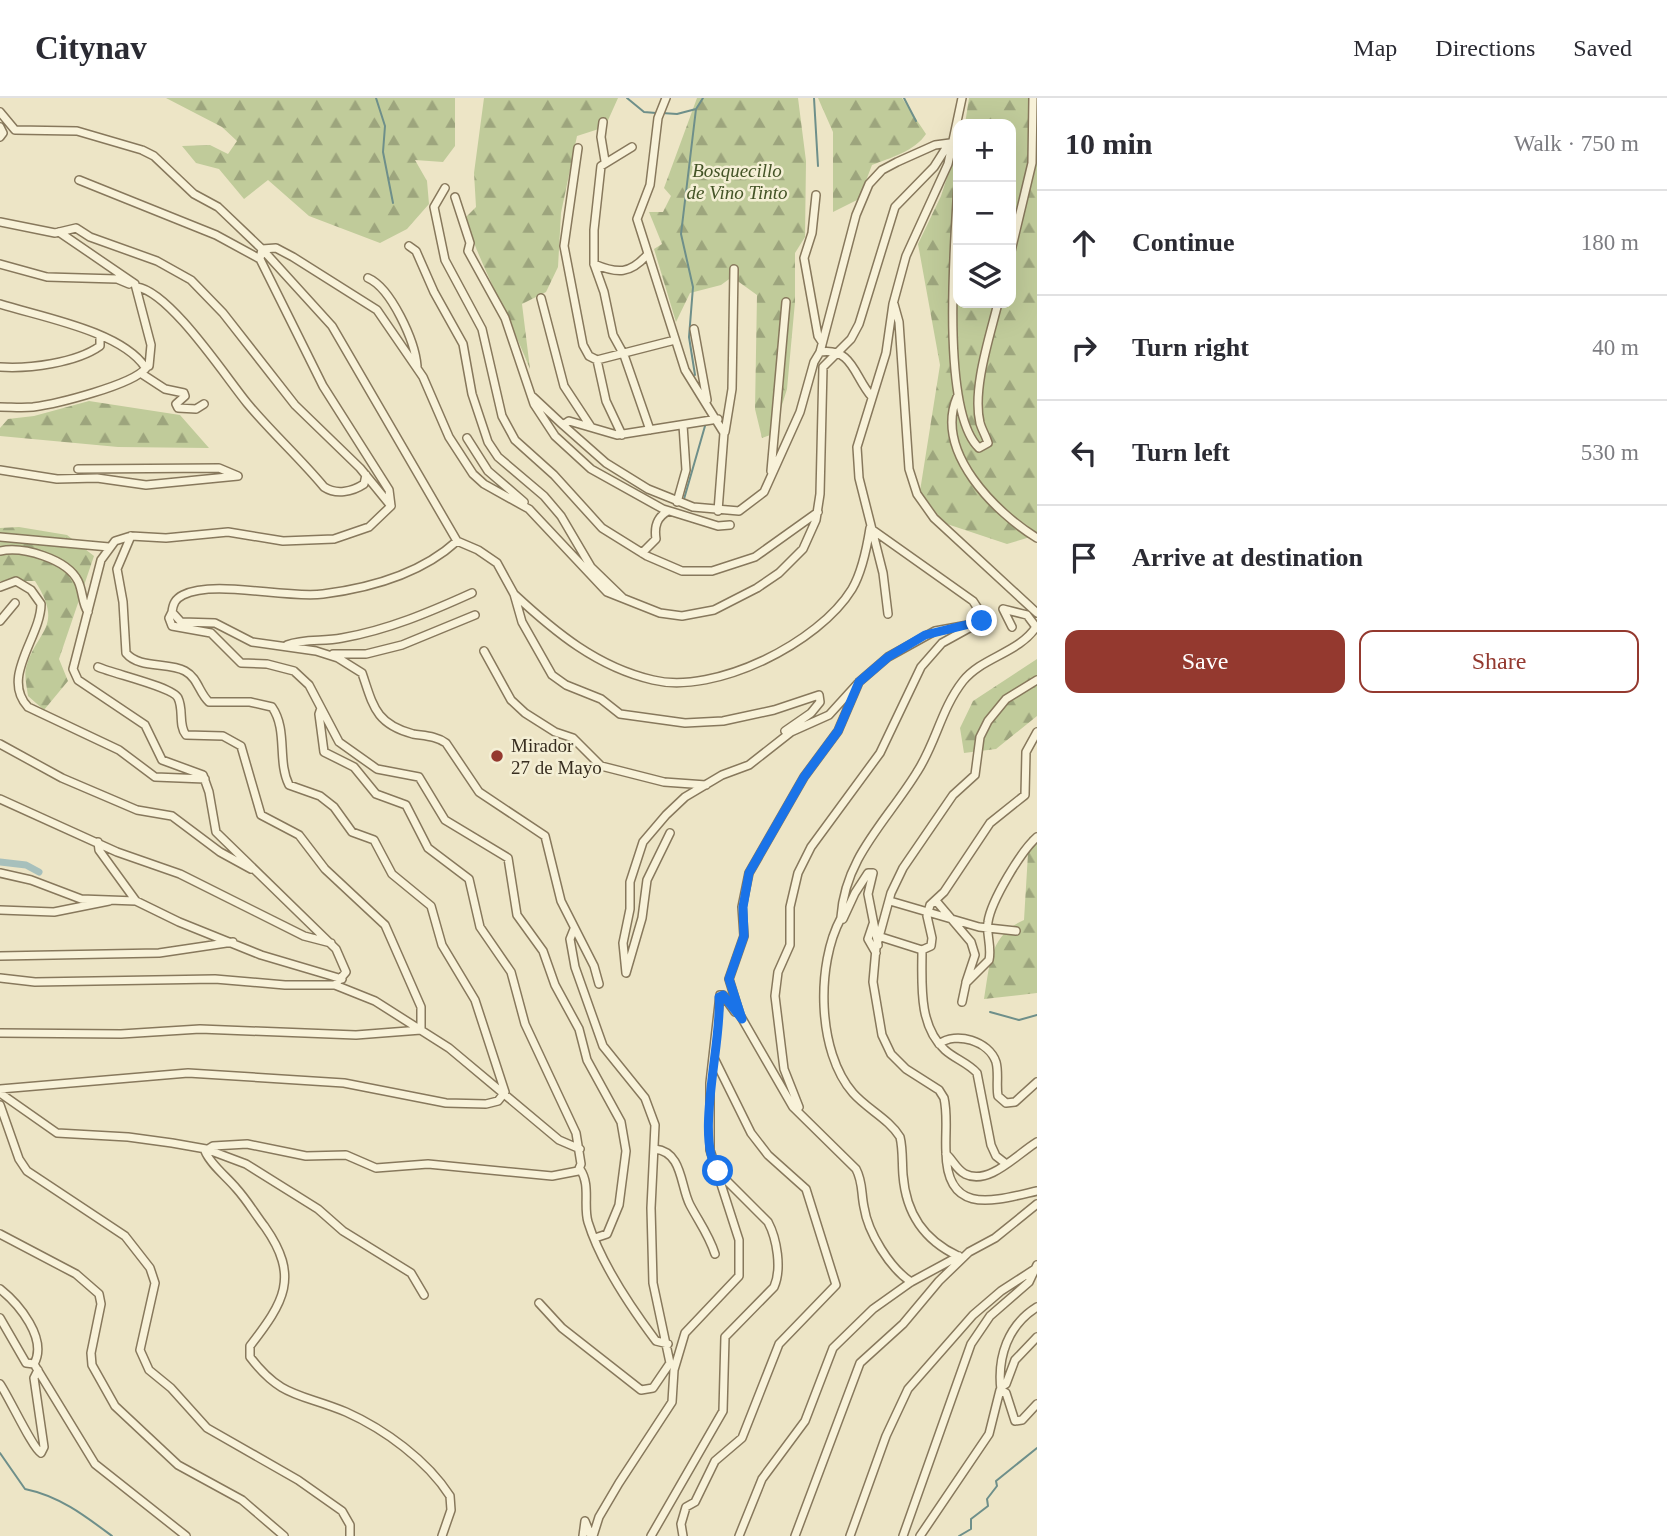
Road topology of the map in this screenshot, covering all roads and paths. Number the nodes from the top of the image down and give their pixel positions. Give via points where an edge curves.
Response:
1 (666, 98) edge
2 (962, 98) edge
3 (1033, 98) edge
4 (0, 112) edge
5 (958, 119) edge
6 (603, 122) dead end
7 (0, 128) edge
8 (0, 137) edge
9 (953, 146) edge
10 (953, 147) edge
11 (578, 148) dead end
12 (632, 148) dead end
13 (953, 149) edge
14 (605, 161) junction
15 (79, 180) dead end
16 (445, 187) dead end
17 (816, 195) dead end
18 (455, 197) dead end
19 (0, 222) edge
20 (59, 232) junction
21 (955, 245) edge
22 (1012, 245) edge
23 (409, 246) dead end
24 (262, 249) junction
25 (647, 255) junction
26 (260, 259) junction
27 (0, 264) edge
28 (594, 264) junction
29 (734, 269) dead end
30 (368, 278) dead end
31 (137, 289) junction
32 (541, 298) dead end
33 (786, 302) dead end
34 (0, 304) edge
35 (894, 304) junction
36 (997, 308) edge
37 (694, 328) dead end
38 (100, 337) junction
39 (675, 340) junction
40 (822, 342) junction
41 (837, 351) junction
42 (820, 352) junction
43 (624, 355) junction
44 (597, 360) junction
45 (0, 367) edge
46 (417, 367) junction
47 (144, 371) junction
48 (530, 395) junction
49 (958, 395) junction
50 (872, 397) junction
51 (204, 404) dead end
52 (708, 404) junction
53 (0, 407) edge
54 (718, 419) junction
55 (563, 425) junction
56 (683, 425) junction
57 (592, 428) junction
58 (650, 430) junction
59 (724, 433) junction
60 (621, 435) junction
61 (467, 438) dead end
62 (78, 469) dead end
63 (0, 470) edge
64 (366, 475) junction
65 (771, 478) junction
66 (677, 502) junction
67 (391, 506) junction
68 (529, 509) junction
69 (668, 511) junction
70 (718, 511) junction
71 (818, 512) junction
72 (730, 525) dead end
73 (870, 528) junction
74 (131, 536) junction
75 (0, 537) edge
76 (1037, 538) edge
77 (457, 541) junction
78 (108, 547) junction
79 (0, 551) edge
80 (642, 553) junction
81 (0, 581) edge
82 (12, 581) junction
83 (0, 587) edge
84 (472, 593) dead end
85 (514, 594) junction
86 (626, 601) junction
87 (15, 603) dead end
88 (172, 612) junction
89 (88, 613) junction
90 (1037, 613) edge
91 (888, 614) dead end
92 (475, 615) dead end
93 (0, 621) edge
94 (979, 623) junction
95 (1036, 624) edge
96 (1012, 627) dead end
97 (286, 646) junction
98 (484, 651) dead end
99 (325, 654) junction
100 (98, 667) dead end
101 (1037, 680) edge
102 (859, 682) junction
103 (321, 708) junction
104 (1037, 732) edge
105 (0, 744) edge
106 (740, 768) junction
107 (205, 779) junction
108 (707, 785) junction
109 (0, 799) edge
110 (670, 833) dead end
111 (1037, 837) edge
112 (98, 842) junction
113 (252, 869) junction
114 (0, 873) edge
115 (109, 901) junction
116 (136, 901) junction
117 (890, 901) junction
118 (937, 902) junction
119 (0, 910) edge
120 (928, 912) junction
121 (841, 918) junction
122 (949, 918) junction
123 (988, 928) junction
124 (574, 929) junction
125 (1016, 931) dead end
126 (234, 942) junction
127 (331, 943) junction
128 (878, 945) junction
129 (922, 950) junction
130 (0, 956) edge
131 (0, 978) edge
132 (338, 982) junction
133 (967, 983) junction
134 (599, 984) dead end
135 (962, 1002) dead end
136 (742, 1019) junction
137 (421, 1030) junction
138 (0, 1033) edge
139 (939, 1044) junction
140 (714, 1057) junction
141 (1037, 1082) edge
142 (0, 1091) edge
143 (505, 1093) junction
144 (0, 1105) edge
145 (803, 1117) junction
146 (1037, 1142) edge
147 (206, 1149) junction
148 (580, 1149) junction
149 (655, 1149) junction
150 (946, 1154) junction
151 (1005, 1163) junction
152 (580, 1169) junction
153 (716, 1169) junction
154 (1037, 1191) edge
155 (1037, 1204) edge
156 (0, 1234) edge
157 (595, 1238) junction
158 (969, 1252) junction
159 (715, 1254) dead end
160 (958, 1256) junction
161 (1036, 1267) edge
162 (911, 1282) junction
163 (0, 1289) edge
164 (424, 1295) dead end
165 (539, 1303) dead end
166 (1037, 1307) edge
167 (0, 1318) edge
168 (1037, 1336) edge
169 (668, 1344) junction
170 (36, 1367) junction
171 (0, 1384) edge
172 (1001, 1388) junction
173 (1037, 1404) edge
174 (186, 1536) edge
175 (284, 1536) edge
176 (350, 1536) edge
177 (442, 1536) edge
178 (583, 1536) edge
179 (592, 1536) edge
180 (650, 1536) edge
181 (683, 1536) edge
182 (739, 1536) edge
183 (795, 1536) edge
184 (850, 1536) edge
185 (902, 1536) edge
186 (920, 1536) edge

1 - 25 street via 658,118 650,185 638,216
2 - 5 street
3 - 22 street via 1032,163
4 - 24 street via 15,130 77,131 154,156
6 - 14 street
7 - 8 street
9 - 40 street via 935,145 897,162 869,184 856,215
10 - 41 street via 895,207 859,324
11 - 44 street via 565,264 583,345
12 - 14 street
13 - 35 street via 910,244
14 - 28 street via 594,230
15 - 26 street via 216,235
16 - 80 street via 434,207 445,260 482,329 496,399 509,431 602,528
17 - 40 street via 804,258
18 - 48 street via 470,243 468,251 505,318
19 - 20 street
20 - 31 street
20 - 64 street via 76,228 191,280 295,405
21 - 49 street
23 - 86 street via 421,260 463,344 482,425 498,457 544,496 591,567
24 - 26 street
24 - 46 street via 276,248 293,257 377,310
24 - 77 street via 348,349 383,418
25 - 28 street via 633,270 624,272
25 - 39 street
26 - 67 street via 323,386 389,490
27 - 31 street via 47,277 117,279
28 - 43 street via 610,325
29 - 59 street via 732,389
30 - 46 street via 384,289 413,342
31 - 47 street via 152,362
31 - 64 street via 160,299 324,487 348,491 363,484
32 - 57 street via 564,386
33 - 65 street
34 - 38 street
35 - 50 street
35 - 90 street via 909,469 917,494 934,518
36 - 49 street via 979,400 980,422 988,443 984,447 976,445 965,428
37 - 52 street
38 - 45 street via 100,346 81,356
38 - 47 street via 137,356
39 - 43 street
39 - 52 street via 685,370
40 - 42 street
41 - 42 street
41 - 50 street
41 - 71 street via 821,373
42 - 65 street
43 - 44 street
43 - 58 street
44 - 60 street
46 - 68 street via 467,467 484,484
47 - 51 street via 165,389 184,393 178,408 196,409
47 - 53 street via 116,387 44,405
48 - 55 street
48 - 69 street via 555,436 591,469
49 - 76 street via 954,425 965,470 991,501
50 - 73 street via 856,463
52 - 54 street
54 - 56 street
54 - 59 street
55 - 57 street via 568,421
55 - 66 street via 619,472
56 - 58 street
56 - 66 street via 687,470
57 - 60 street
58 - 60 street
59 - 70 street
61 - 68 street via 488,471
62 - 63 street via 219,468 238,476 146,485
64 - 67 street
65 - 70 street via 752,504 739,511
66 - 70 street
67 - 74 street via 369,527 317,541 228,532
68 - 86 street via 600,587
69 - 72 street via 718,526
69 - 80 street via 654,528 656,539
71 - 80 street via 755,557 712,571 682,571
71 - 86 street via 807,542 788,565 757,588 714,610 674,616
73 - 85 street via 852,589 822,624 775,656 696,680 671,684 606,663 583,652
73 - 91 street via 883,573
73 - 94 street via 973,601 984,618
74 - 78 street
74 - 143 street via 117,569 126,653 133,660 183,670 195,679 209,702 272,707 289,785 320,796 352,832 374,840 392,874 431,906 442,945 478,1008
75 - 78 street
77 - 85 street via 497,564
77 - 88 street via 418,566 367,586 287,595 208,590 184,594 174,602
78 - 89 street
79 - 89 street via 20,550 65,565 79,582
81 - 82 street
82 - 83 street
82 - 107 street via 25,585 41,604 18,675 20,696 28,708 119,750 155,777
84 - 97 street via 384,629
85 - 106 street via 522,622 552,675 625,716 685,723 723,721 819,695 820,702 811,713
87 - 93 street
88 - 97 street via 181,622 215,623 251,642
88 - 103 street via 172,626 211,633 236,661 294,671 305,680
89 - 107 street via 74,663 78,680 145,725 162,760 198,771
92 - 99 street via 402,645 366,654
94 - 102 street via 925,635 888,657
94 - 145 street via 942,643 920,667 880,753 811,847 798,873 790,907 790,945 778,972 775,996 784,1069
95 - 96 street via 1027,615 1003,609
95 - 121 street via 1026,639 962,682 917,772 857,857 844,891
97 - 99 street
98 - 108 street via 511,700 555,732 573,738 601,766 664,782
99 - 124 street via 362,673 371,703 383,719 404,731 446,743 479,792 545,836 559,893
100 - 137 street via 172,691 180,702 186,735 223,736 240,746 261,815 299,835 325,869 390,931 421,1007
101 - 117 street via 1006,699 988,721 975,775 953,795 910,856
102 - 106 street via 829,715 791,732
102 - 136 street via 838,731 780,815 749,873 744,936 729,979
103 - 148 street via 322,746 327,756 354,767 376,794 406,805 428,848 469,879 480,927 511,972 525,1024
103 - 157 street via 339,742 377,769 419,777 445,820 508,858 517,915 543,951 579,1029 587,1060 621,1122 626,1151 619,1205 607,1234
104 - 118 street via 1026,752 1025,795 990,823
105 - 113 street via 62,778 136,810 172,816 212,847
106 - 108 street
107 - 113 street via 216,832
108 - 110 street via 685,797 639,849 624,934 627,974 647,880
109 - 112 street
111 - 123 street via 1014,865
112 - 116 street
112 - 127 street via 180,874 304,936
113 - 127 street
114 - 115 street via 80,899
115 - 116 street
115 - 119 street via 54,912
116 - 126 street
117 - 120 street
117 - 128 street
118 - 120 street
118 - 122 street
120 - 122 street
120 - 129 street via 932,943
121 - 128 street via 871,872 874,876 868,894 873,923 868,939
121 - 160 street via 823,990 833,1054 849,1088 900,1137 905,1191 918,1226 936,1245
122 - 123 street
122 - 133 street via 968,935 973,947
123 - 125 street
123 - 133 street via 989,960
124 - 134 street
124 - 149 street via 571,948 586,1002 608,1054 645,1098 655,1125
126 - 130 street via 159,953
126 - 132 street
127 - 132 street via 345,968 345,976
128 - 129 street
128 - 150 street via 873,989 886,1044 901,1065 944,1098
129 - 139 street via 925,1011
131 - 132 street via 36,982 215,979 285,985
132 - 137 street
133 - 135 street
136 - 140 street via 720,995
136 - 145 street
137 - 138 street via 356,1035 200,1029 108,1035
137 - 143 street
139 - 141 street via 956,1037 990,1052 997,1065 998,1096 1006,1103
139 - 151 street via 977,1073 991,1145
140 - 153 street via 710,1150
140 - 181 street via 751,1133 806,1189 835,1285 779,1344 742,1438 715,1461 695,1502 686,1507
142 - 143 street via 188,1073 344,1083 446,1102 486,1104
142 - 147 street via 57,1133 128,1136
143 - 148 street via 559,1140
144 - 176 street via 27,1171 125,1236 150,1268 155,1283 140,1350 149,1370 207,1428 342,1511
145 - 162 street via 856,1169 864,1211 874,1232 898,1273
146 - 151 street
147 - 152 street via 247,1144 306,1156 342,1155 376,1168 428,1164 552,1176
147 - 164 street via 253,1168 318,1209 343,1231 416,1277
147 - 177 street via 208,1159 241,1194 275,1242 285,1264 281,1302 250,1346 250,1357 277,1387 348,1413 415,1458 450,1496 451,1510
148 - 152 street
149 - 159 street via 667,1153 683,1176 689,1203
149 - 169 street via 653,1283
150 - 151 street via 962,1172 974,1177 987,1175
150 - 154 street via 953,1184 970,1200 985,1202
152 - 157 street via 587,1189 588,1223
153 - 179 street via 739,1240 739,1276 685,1333 674,1370 672,1402 619,1483
153 - 180 street via 768,1222 778,1277 774,1287 725,1337 723,1411
155 - 158 street via 995,1238
156 - 175 street via 76,1273 99,1294 92,1365 115,1406 177,1465 242,1500
157 - 169 street via 626,1300 656,1341
158 - 160 street
158 - 183 street via 860,1363
160 - 162 street
161 - 184 street via 973,1315 908,1389
161 - 185 street via 1024,1287 1004,1300 971,1344
162 - 182 street via 873,1309 833,1348 805,1421 762,1479
163 - 170 street via 30,1325 37,1349
165 - 169 street via 562,1328 641,1390 653,1388 666,1370
166 - 172 street via 1020,1319 1006,1345 1000,1361
167 - 170 street via 26,1363
168 - 172 street via 1020,1352
170 - 171 street via 41,1453 33,1447
170 - 174 street via 95,1464
172 - 173 street via 1015,1420 1022,1420
172 - 186 street via 989,1434
178 - 179 street via 585,1521

